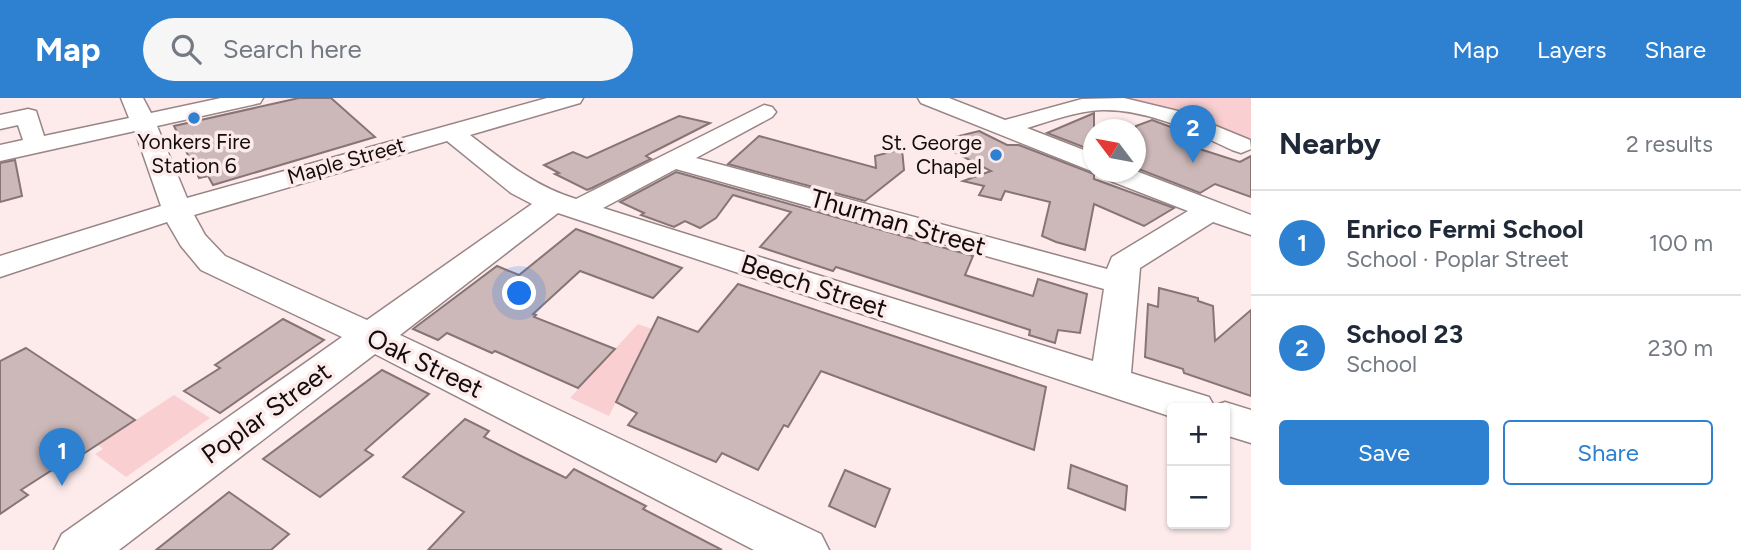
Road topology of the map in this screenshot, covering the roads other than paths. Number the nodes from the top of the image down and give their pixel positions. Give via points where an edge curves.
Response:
1 (252, 98) edge
2 (572, 98) edge
3 (929, 98) edge
4 (1036, 98) edge
5 (137, 110) edge
6 (764, 113) dead end
7 (968, 114) junction
8 (0, 122) edge
9 (1004, 128) junction
10 (450, 131) junction
11 (32, 135) dead end
12 (1241, 145) dead end
13 (0, 151) edge
14 (674, 160) junction
15 (1083, 160) edge
16 (1139, 182) edge
17 (565, 206) junction
18 (1212, 210) junction
19 (175, 211) junction
20 (1251, 226) edge
21 (0, 267) edge
22 (1122, 284) junction
23 (371, 336) junction
24 (1110, 381) junction
25 (1178, 403) edge
26 (1230, 420) edge
27 (1251, 426) edge
28 (80, 550) edge
29 (803, 550) edge

1 - 5 street
2 - 10 street, Maple Street
3 - 7 street
4 - 7 street
5 - 13 street
5 - 19 street, Oak Street via 159,158
6 - 14 street, Poplar Street
7 - 9 street
8 - 11 street via 28,116
9 - 12 street via 1101,103 1157,113
9 - 15 street
10 - 17 street, Beech Street via 521,187
10 - 19 street, Maple Street
14 - 17 street, Poplar Street
14 - 22 street, Thurman Street
16 - 18 street
17 - 23 street, Poplar Street
17 - 24 street, Beech Street
18 - 20 street
18 - 22 street via 1124,264
19 - 21 street, Maple Street
19 - 23 street, Oak Street via 213,263
22 - 24 street
23 - 28 street, Poplar Street
23 - 29 street, Oak Street
24 - 25 street, Beech Street
26 - 27 street

